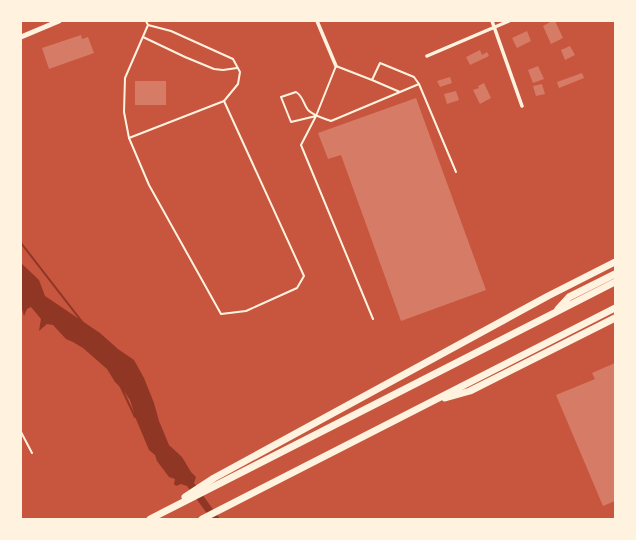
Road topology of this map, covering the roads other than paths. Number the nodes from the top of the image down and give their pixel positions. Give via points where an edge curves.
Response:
1 (59, 21) edge
2 (146, 21) edge
3 (317, 21) edge
4 (492, 21) edge
5 (509, 21) edge
6 (148, 25) junction
7 (494, 27) junction
8 (21, 37) edge
9 (143, 37) junction
10 (427, 56) dead end
11 (336, 66) junction
12 (238, 68) junction
13 (372, 80) junction
14 (419, 84) junction
15 (400, 92) junction
16 (224, 101) junction
17 (522, 106) dead end
18 (316, 116) junction
19 (129, 138) junction
20 (456, 172) dead end
21 (615, 262) edge
22 (615, 274) edge
23 (615, 282) edge
24 (615, 308) edge
25 (554, 313) junction
26 (615, 318) edge
27 (373, 319) dead end
28 (429, 403) junction
29 (21, 432) edge
30 (32, 453) dead end
31 (161, 514) junction
32 (150, 519) edge
33 (202, 519) edge

1 - 8 main road
2 - 6 lane
3 - 11 street
4 - 7 street
5 - 7 street
6 - 9 lane
6 - 12 lane via 171,31 233,59
7 - 10 street
7 - 17 street
9 - 12 lane via 214,69
9 - 19 lane via 125,78 124,112
11 - 13 lane
11 - 18 lane
12 - 16 lane via 238,84
13 - 14 lane via 380,63 414,77
13 - 15 lane
14 - 15 lane
14 - 20 lane
15 - 18 lane via 331,121
16 - 19 lane
16 - 19 lane via 304,276 297,288 246,311 221,314 149,185
18 - 18 lane via 307,109 301,94 296,92 281,97 291,122
18 - 27 lane via 300,144
21 - 31 highway via 214,478
22 - 25 highway via 569,297
23 - 25 highway
24 - 28 highway
25 - 31 highway
26 - 28 highway via 470,391
28 - 33 highway
29 - 30 lane
31 - 32 highway

